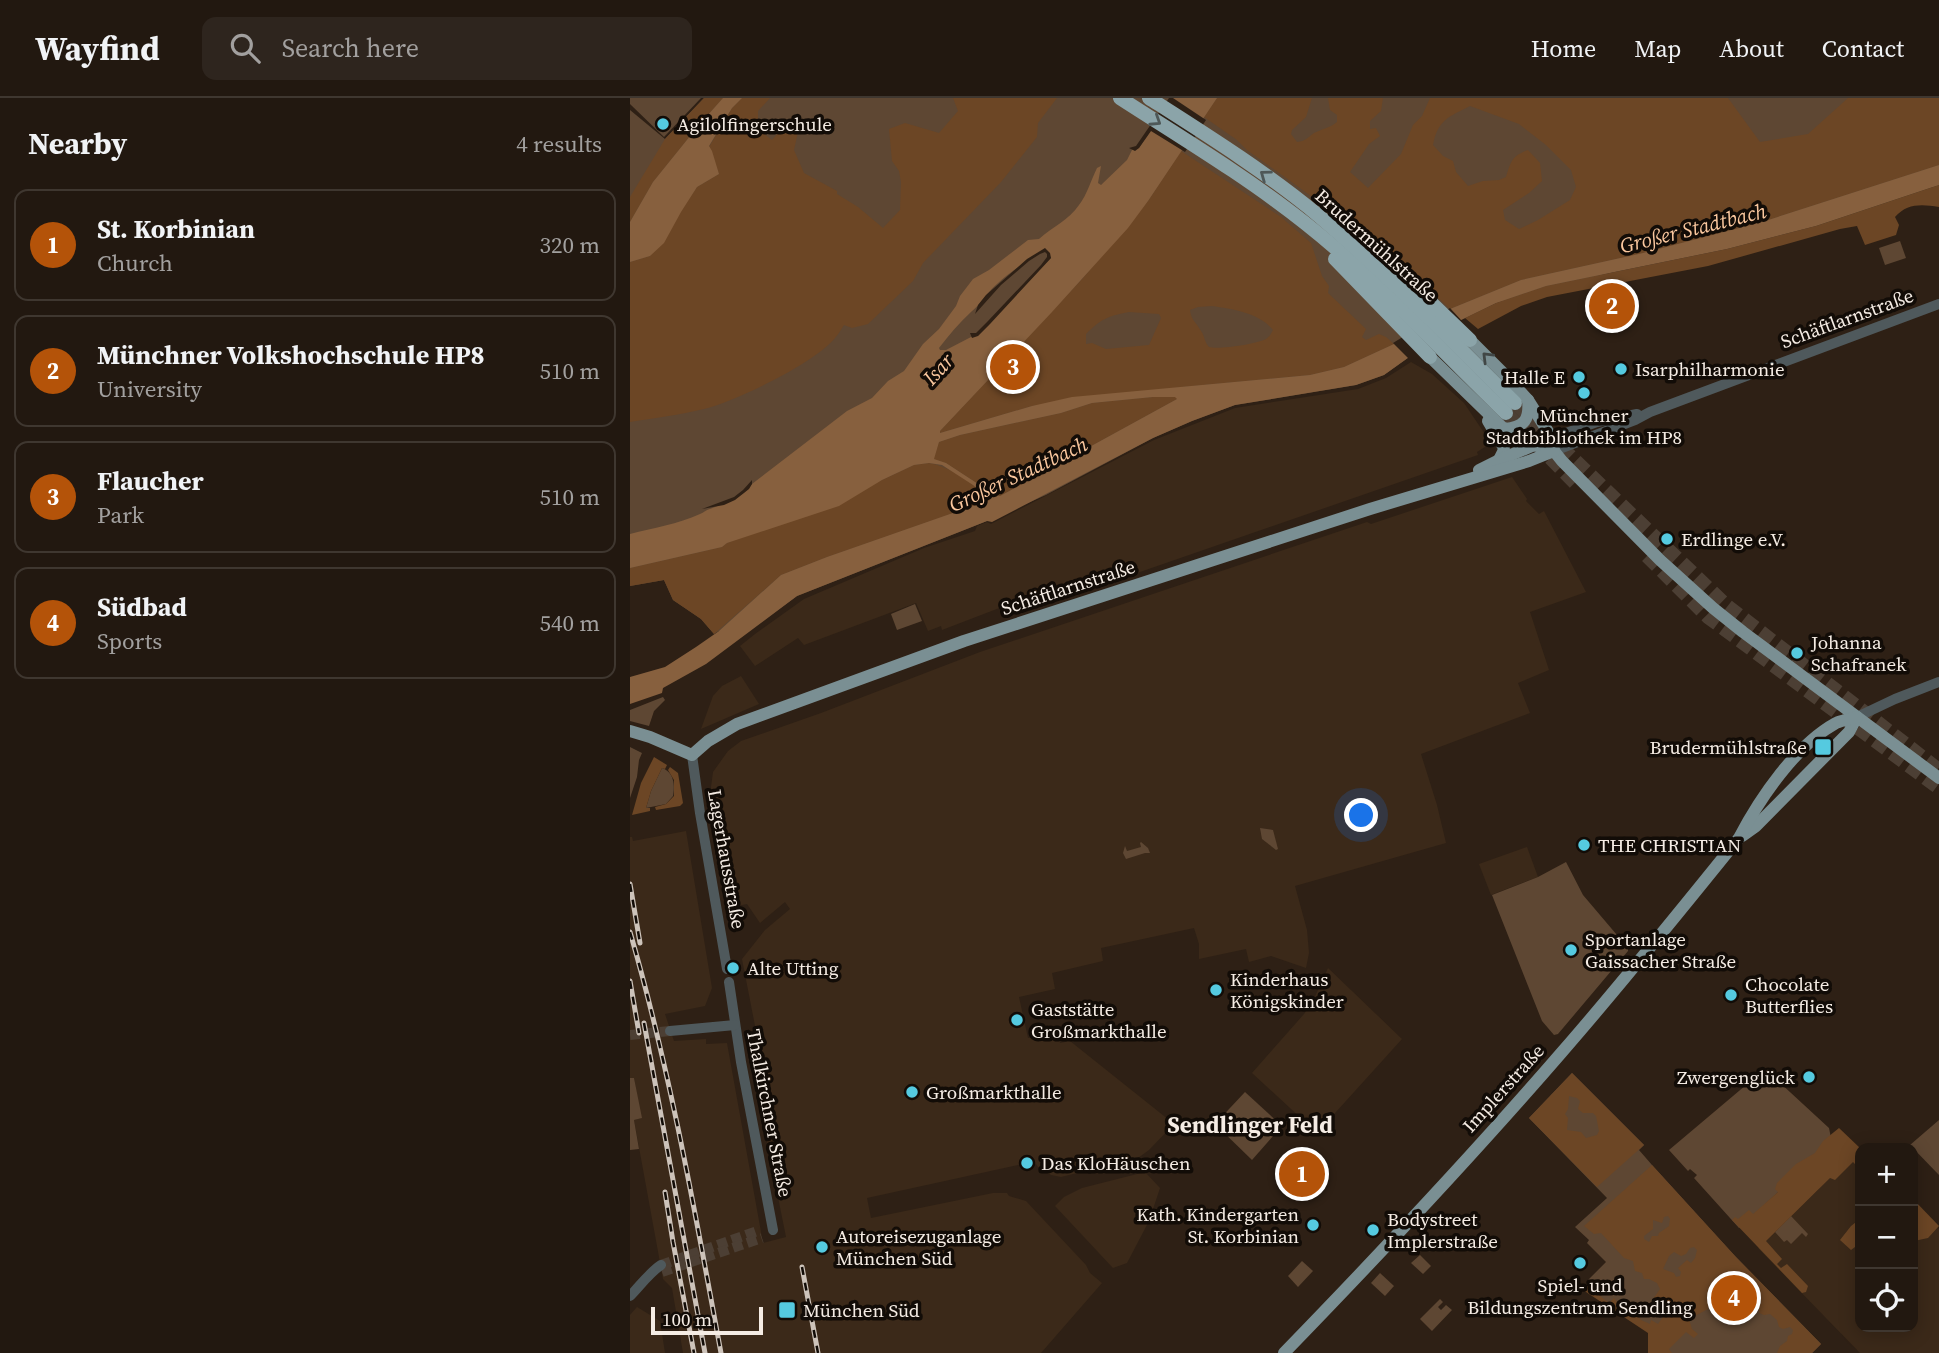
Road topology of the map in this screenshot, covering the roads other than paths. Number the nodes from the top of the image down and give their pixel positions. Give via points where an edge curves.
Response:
1 (1120, 98) edge
2 (1149, 98) edge
3 (1939, 304) edge
4 (1425, 323) junction
5 (1470, 340) joint
6 (1438, 342) junction
7 (1477, 403) junction
8 (1516, 406) junction
9 (1505, 429) junction
10 (1534, 445) junction
11 (1553, 445) junction
12 (1499, 460) junction
13 (1467, 478) junction
14 (1939, 682) edge
15 (1857, 717) junction
16 (630, 731) edge
17 (692, 755) junction
18 (1939, 778) edge
19 (1739, 838) junction
20 (727, 969) dead end
21 (729, 982) dead end
22 (735, 1025) junction
23 (670, 1031) tunnel mouth
24 (761, 1234) dead end
25 (661, 1268) tunnel mouth
26 (630, 1296) edge
27 (1284, 1353) edge

1 -> 4 highway, Brudermühlstraße via 1261,190 1305,223 1320,243
4 -> 2 highway, Brudermühlstraße via 1385,275 1320,217
3 - 11 street, Schäftlarnstraße via 1635,420
4 - 6 highway, Brudermühlstraße
4 - 6 highway
5 - 6 highway
8 -> 5 main road, Brudermühlstraße via 1504,374
6 - 7 main road, Brudermühlstraße
6 - 8 highway, Brudermühlstraße
7 - 9 main road, Brudermühlstraße
7 - 12 main road via 1503,444
8 - 9 main road via 1529,414 1517,427
8 - 11 main road, Brudermühlstraße
9 - 10 main road, Brudermühlstraße
10 - 11 main road, Brudermühlstraße
10 - 12 main road, Schäftlarnstraße
11 - 13 main road, Schäftlarnstraße via 1502,470
11 - 15 main road, Brudermühlstraße via 1606,506 1696,593
12 - 13 main road, Schäftlarnstraße
13 - 17 main road, Schäftlarnstraße via 954,645 737,724
14 - 15 street
15 - 18 main road, Brudermühlstraße
15 - 19 main road, Implerstraße via 1849,732
15 - 19 main road, Implerstraße via 1837,723 1791,761
16 - 17 main road
17 - 20 street, Lagerhausstraße
19 - 27 main road, Implerstraße via 1545,1071
21 - 22 street
22 - 23 street, Thalkirchner Straße
22 - 24 street, Thalkirchner Straße via 773,1230
25 - 26 street

